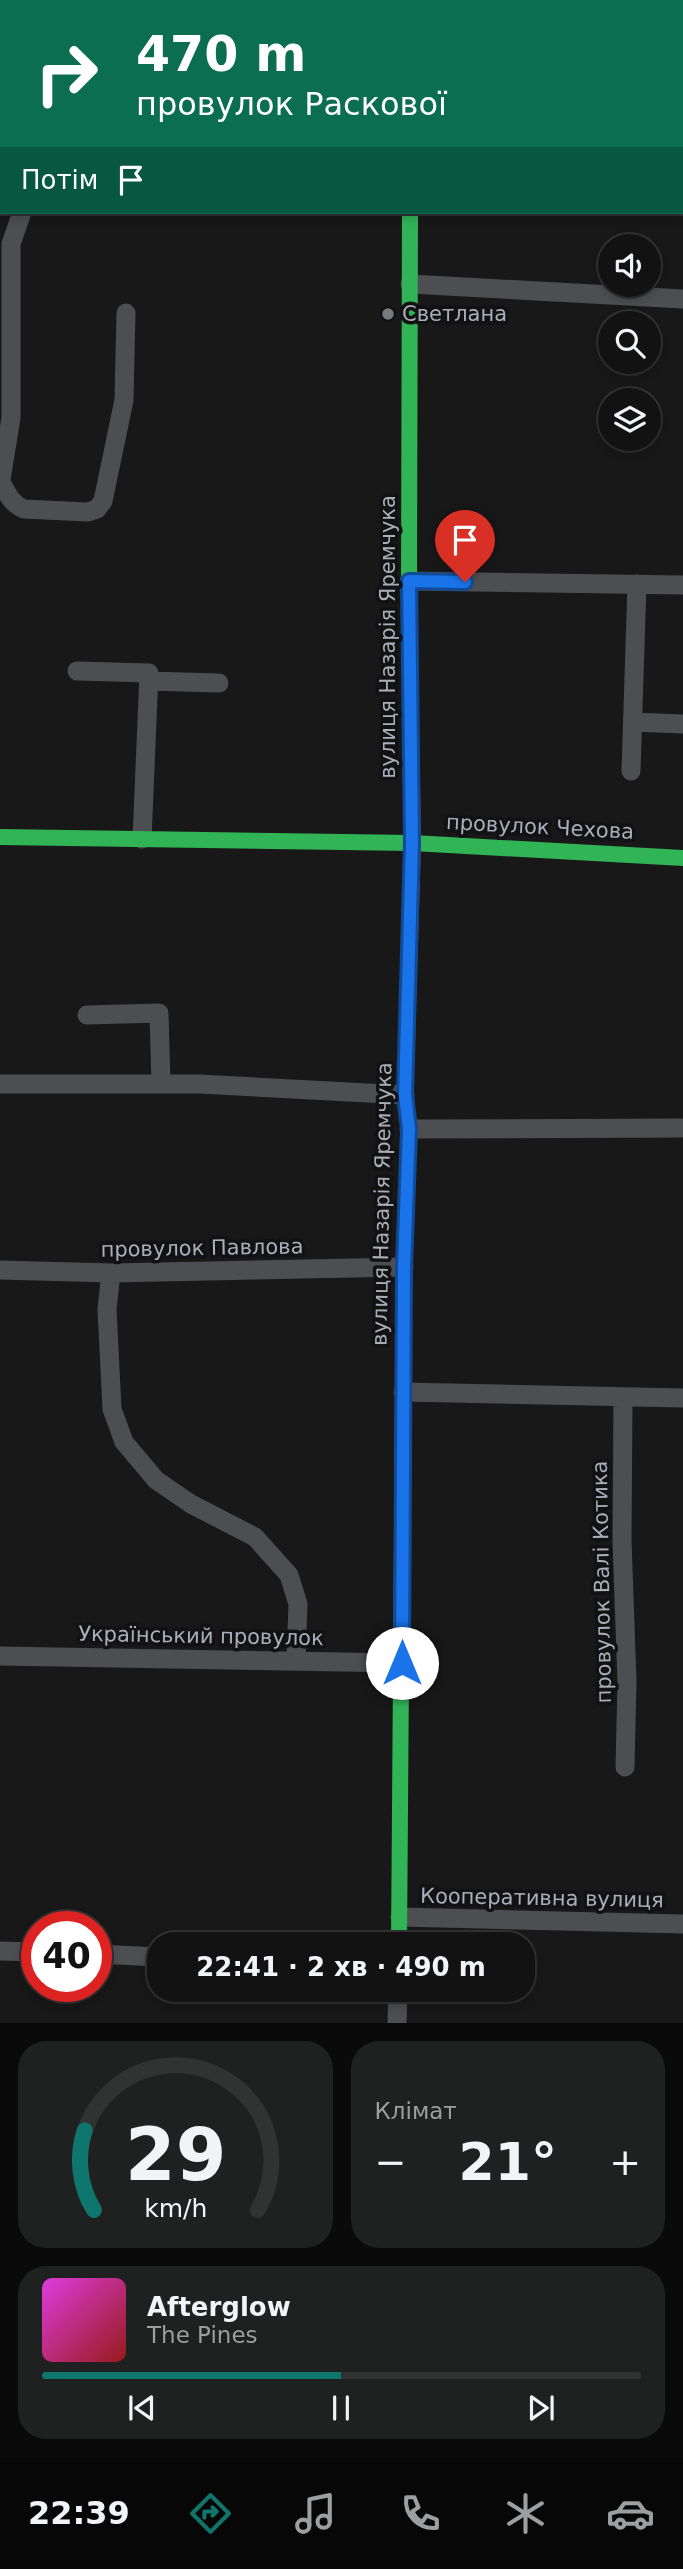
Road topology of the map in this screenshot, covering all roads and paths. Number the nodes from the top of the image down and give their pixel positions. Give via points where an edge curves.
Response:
1 (21, 214) edge
2 (410, 214) edge
3 (410, 284) junction
4 (683, 299) edge
5 (126, 313) dead end
6 (1, 485) edge
7 (409, 581) junction
8 (637, 584) junction
9 (683, 585) edge
10 (77, 671) dead end
11 (148, 681) junction
12 (219, 683) dead end
13 (633, 722) junction
14 (683, 724) edge
15 (631, 771) dead end
16 (0, 836) edge
17 (142, 839) junction
18 (412, 843) junction
19 (683, 858) edge
20 (87, 1015) dead end
21 (0, 1084) edge
22 (161, 1084) junction
23 (405, 1095) junction
24 (683, 1128) edge
25 (409, 1129) junction
26 (404, 1267) junction
27 (0, 1270) edge
28 (111, 1273) junction
29 (403, 1392) junction
30 (623, 1397) junction
31 (683, 1398) edge
32 (0, 1656) edge
33 (296, 1660) junction
34 (402, 1663) junction
35 (625, 1767) dead end
36 (400, 1917) junction
37 (683, 1924) edge
38 (399, 1932) edge
39 (0, 1951) edge
40 (21, 1952) edge
41 (112, 1955) edge
42 (147, 1956) edge
43 (398, 2002) edge
44 (397, 2023) edge

1 - 6 street via 10,258 11,418
2 - 3 street, вулиця Назарія Яремчука
3 - 4 street
3 - 7 street, вулиця Назарія Яремчука
5 - 6 street via 124,400 103,501 88,512 24,509 16,506
7 - 8 street
7 - 18 street, вулиця Назарія Яремчука
8 - 9 street
8 - 13 street
10 - 11 street via 149,673
11 - 12 street
11 - 17 street
13 - 14 street
13 - 15 street
16 - 17 street, провулок Чехова
17 - 18 street, провулок Чехова
18 - 19 street, провулок Чехова
18 - 23 street, вулиця Назарія Яремчука
20 - 22 street via 159,1013
21 - 22 street
22 - 23 street
23 - 25 street, вулиця Назарія Яремчука
24 - 25 street
25 - 26 street, вулиця Назарія Яремчука
26 - 28 street, провулок Павлова
26 - 29 street, вулиця Назарія Яремчука
27 - 28 street, провулок Павлова
28 - 33 street via 107,1309 112,1409 124,1441 156,1480 191,1504 255,1536 289,1575 298,1604
29 - 30 street
29 - 34 street, вулиця Назарія Яремчука
30 - 31 street
30 - 35 street, провулок Валі Котика
32 - 33 street, Український провулок
33 - 34 street, Український провулок
34 - 36 street, вулиця Назарія Яремчука
36 - 37 street, Кооперативна вулиця
36 - 38 street, вулиця Назарія Яремчука
39 - 40 street
41 - 42 street
43 - 44 street

